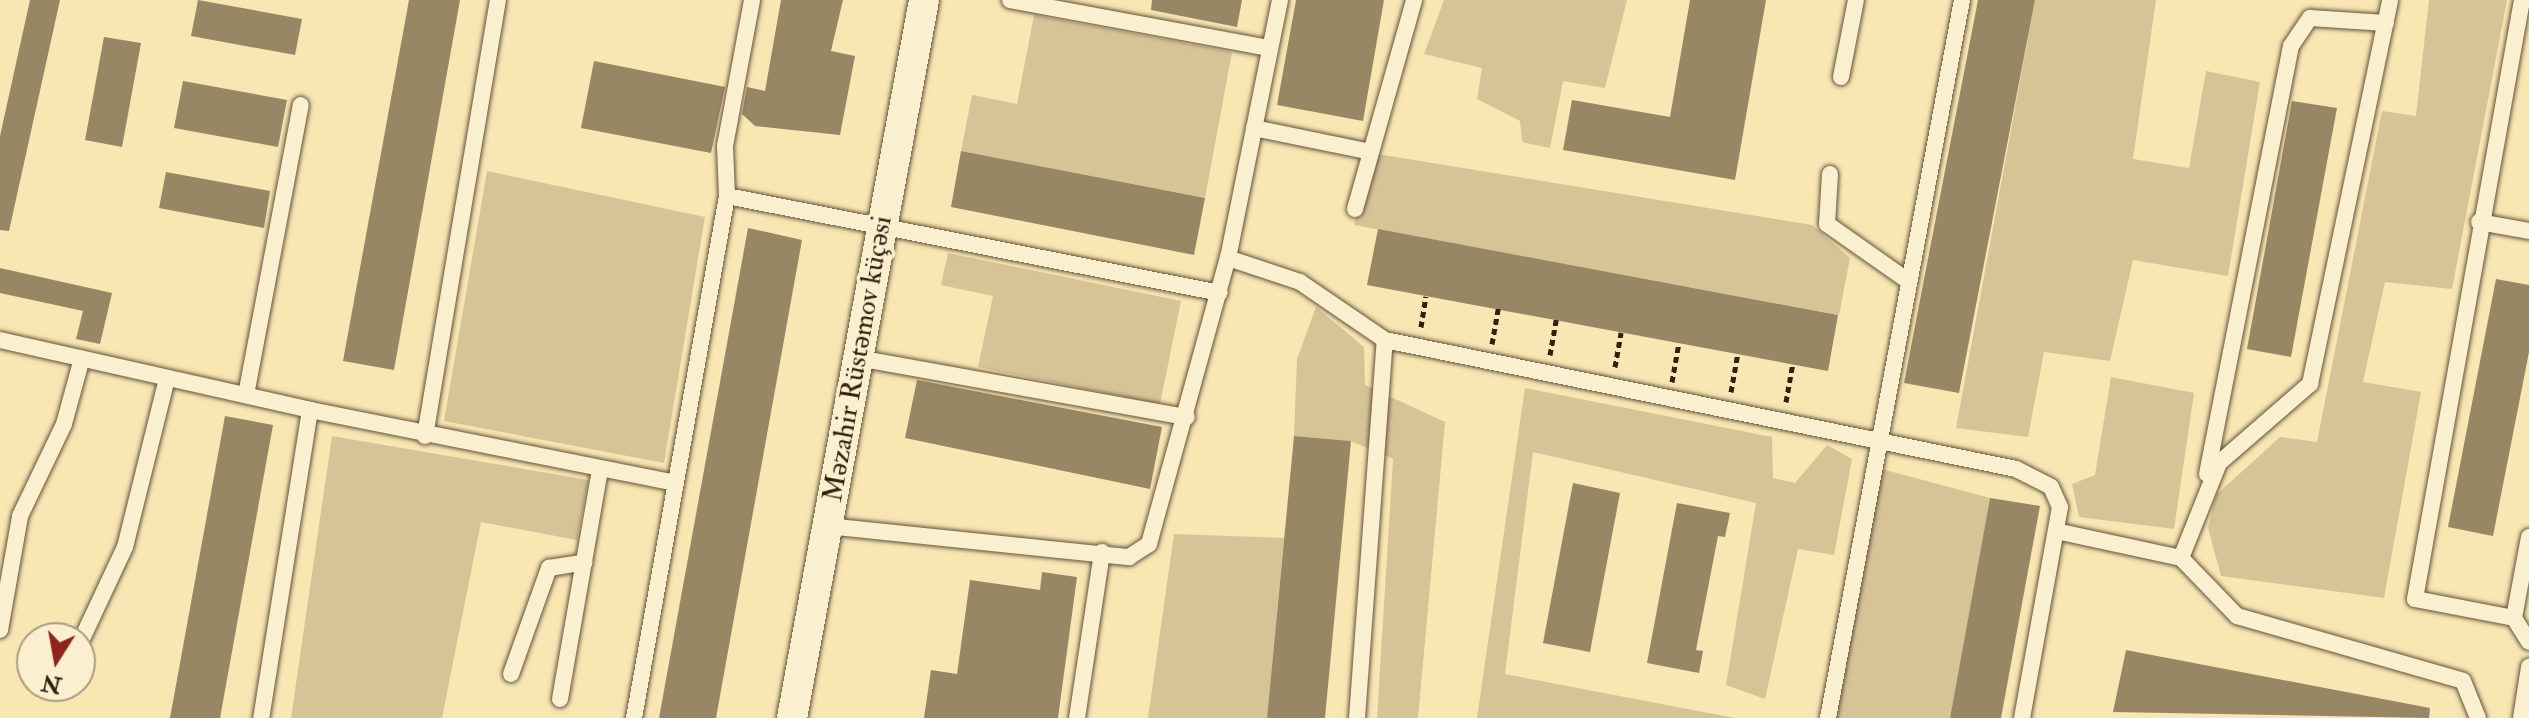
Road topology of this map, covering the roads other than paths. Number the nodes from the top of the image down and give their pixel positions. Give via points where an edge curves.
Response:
1 (498, 0) edge
2 (752, 0) edge
3 (924, 0) edge
4 (1010, 0) edge
5 (1280, 0) edge
6 (1414, 0) edge
7 (1856, 0) edge
8 (1962, 0) edge
9 (2390, 0) edge
10 (2522, 0) edge
11 (2386, 23) junction
12 (1270, 48) junction
13 (1841, 77) dead end
14 (301, 105) dead end
15 (1254, 128) junction
16 (1371, 152) junction
17 (1830, 174) dead end
18 (727, 196) junction
19 (1355, 209) dead end
20 (2479, 222) junction
21 (882, 228) junction
22 (2529, 231) edge
23 (1228, 258) junction
24 (1908, 281) junction
25 (1220, 293) junction
26 (0, 340) edge
27 (1385, 340) junction
28 (82, 358) junction
29 (858, 358) junction
30 (167, 378) junction
31 (246, 395) junction
32 (310, 410) junction
33 (1187, 417) junction
34 (425, 436) junction
35 (1877, 440) junction
36 (600, 470) junction
37 (675, 483) junction
38 (2206, 483) junction
39 (827, 526) junction
40 (2056, 531) junction
41 (2529, 537) edge
42 (1102, 552) junction
43 (2181, 558) junction
44 (585, 562) junction
45 (2514, 618) junction
46 (90, 622) edge
47 (0, 630) edge
48 (2529, 642) edge
49 (2529, 667) edge
50 (511, 674) dead end
51 (560, 699) dead end
52 (261, 718) edge
53 (634, 718) edge
54 (792, 718) edge
55 (1077, 718) edge
56 (1357, 718) edge
57 (1828, 718) edge
58 (2022, 718) edge
59 (2478, 718) edge
60 (2521, 718) edge

1 - 34 lane
2 - 18 lane via 725,146
3 - 21 street, Məzahir Rüstəmov küçəsi
4 - 12 lane
5 - 12 lane
6 - 16 lane
7 - 13 lane
8 - 24 lane
9 - 11 lane
10 - 20 lane
11 - 38 lane via 2310,384
11 - 38 lane via 2310,18 2291,46
12 - 15 lane
14 - 31 lane
15 - 16 lane
15 - 23 lane
16 - 19 lane
17 - 24 lane via 1827,224
18 - 21 lane
18 - 37 lane
20 - 22 lane
20 - 45 lane via 2415,599
21 - 25 lane
21 - 29 street, Məzahir Rüstəmov küçəsi
23 - 25 lane
23 - 27 lane via 1300,282
24 - 35 lane
25 - 33 lane
26 - 28 lane
27 - 35 lane
27 - 56 lane
28 - 30 lane
28 - 47 lane via 64,424 20,516
29 - 33 lane
29 - 39 street, Məzahir Rüstəmov küçəsi
30 - 31 lane
30 - 46 lane via 125,547
31 - 32 lane
32 - 34 lane
32 - 52 lane
33 - 42 lane via 1149,544 1129,557
34 - 36 lane
35 - 40 lane via 2016,469 2051,487 2060,507
35 - 57 lane
36 - 37 lane
36 - 44 lane
37 - 53 lane
38 - 43 lane
39 - 42 lane
39 - 54 street, Məzahir Rüstəmov küçəsi
40 - 43 lane
40 - 58 lane
41 - 45 lane
42 - 55 lane
43 - 59 lane via 2237,616 2463,681
44 - 50 lane via 549,568
44 - 51 lane
45 - 48 lane
49 - 60 lane

